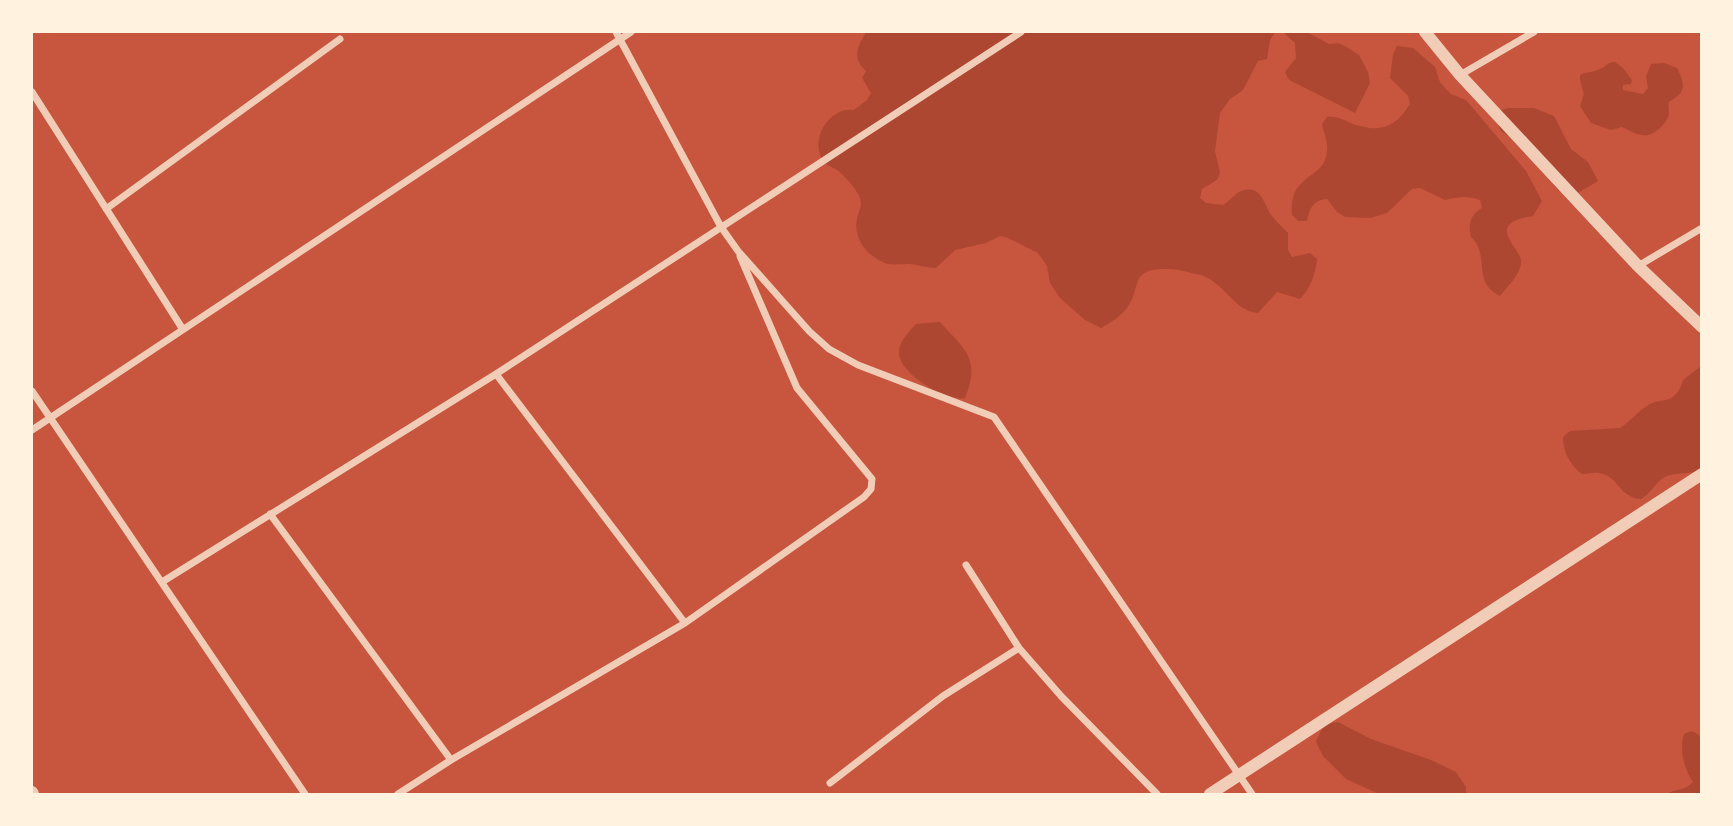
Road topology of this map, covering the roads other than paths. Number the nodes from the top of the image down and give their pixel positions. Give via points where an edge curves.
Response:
1 (631, 32) edge
2 (1021, 32) edge
3 (1425, 32) edge
4 (1534, 32) edge
5 (618, 35) edge
6 (340, 39) dead end
7 (1460, 75) junction
8 (32, 92) edge
9 (106, 209) junction
10 (721, 227) junction
11 (1702, 228) edge
12 (738, 251) junction
13 (1638, 266) junction
14 (1702, 327) edge
15 (182, 328) junction
16 (495, 374) junction
17 (32, 391) edge
18 (50, 417) junction
19 (32, 430) edge
20 (1702, 474) edge
21 (270, 514) junction
22 (966, 565) dead end
23 (162, 582) junction
24 (685, 623) junction
25 (1019, 648) junction
26 (451, 760) junction
27 (1241, 776) junction
28 (830, 783) dead end
29 (304, 794) edge
30 (398, 794) edge
31 (1157, 794) edge
32 (1210, 794) edge
33 (1251, 794) edge

1 - 5 street
2 - 10 street
3 - 7 street
4 - 7 street
5 - 10 street
5 - 15 street
6 - 9 street
7 - 13 street
8 - 9 street
9 - 15 street
10 - 12 street
10 - 16 street
11 - 13 street
12 - 24 street via 797,388 872,480 871,489
12 - 27 street via 829,349 858,365 994,417
13 - 14 street
15 - 18 street
16 - 21 street
16 - 24 street
17 - 18 street
18 - 19 street
18 - 23 street
20 - 27 street
21 - 23 street
21 - 26 street
22 - 25 street
23 - 29 street
24 - 26 street
25 - 28 street via 943,696
25 - 31 street
26 - 30 street
27 - 32 street
27 - 33 street

